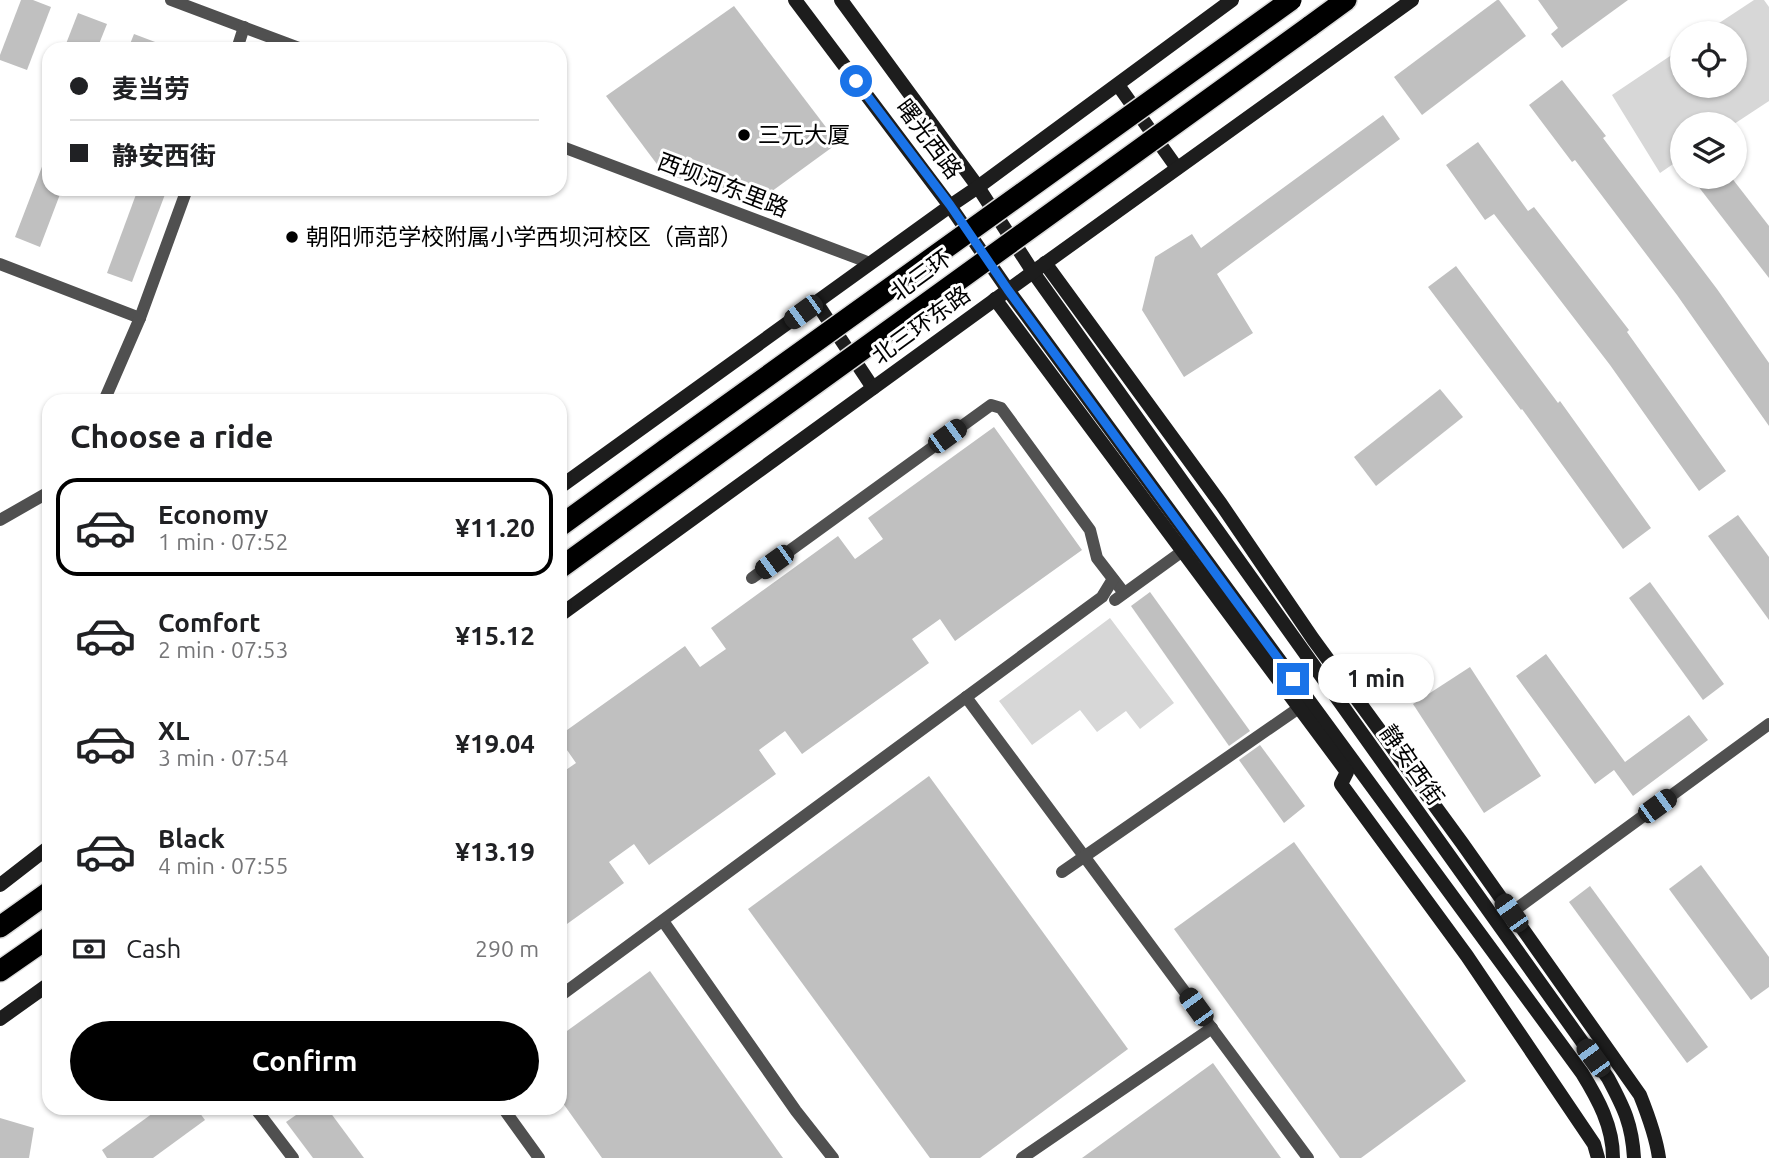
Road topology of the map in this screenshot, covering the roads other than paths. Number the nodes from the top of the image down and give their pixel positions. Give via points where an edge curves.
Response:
1 (171, 0) edge
2 (796, 0) edge
3 (841, 0) edge
4 (1232, 0) edge
5 (1291, 0) edge
6 (1346, 0) edge
7 (1412, 0) edge
8 (244, 27) junction
9 (239, 42) edge
10 (284, 42) edge
11 (1118, 85) junction
12 (567, 149) edge
13 (1177, 168) junction
14 (978, 187) junction
15 (184, 196) edge
16 (950, 205) junction
17 (870, 263) junction
18 (0, 264) edge
19 (1039, 267) junction
20 (1008, 290) junction
21 (995, 299) junction
22 (816, 302) junction
23 (140, 318) junction
24 (873, 388) junction
25 (107, 394) edge
26 (567, 482) edge
27 (42, 496) edge
28 (1222, 504) junction
29 (0, 520) edge
30 (567, 521) edge
31 (1188, 547) junction
32 (1237, 558) junction
33 (567, 563) edge
34 (752, 578) dead end
35 (1113, 579) junction
36 (567, 610) edge
37 (966, 697) junction
38 (1304, 705) junction
39 (1769, 724) edge
40 (42, 852) edge
41 (1084, 857) junction
42 (1062, 872) dead end
43 (0, 885) edge
44 (42, 897) edge
45 (1511, 913) junction
46 (663, 921) junction
47 (1497, 923) junction
48 (0, 928) edge
49 (42, 942) edge
50 (0, 971) edge
51 (42, 989) edge
52 (567, 991) edge
53 (0, 1019) edge
54 (1212, 1028) junction
55 (260, 1115) edge
56 (508, 1115) edge
57 (293, 1158) edge
58 (539, 1158) edge
59 (832, 1158) edge
60 (1022, 1158) edge
61 (1308, 1158) edge
62 (1598, 1158) edge
63 (1614, 1158) edge
64 (1634, 1158) edge
65 (1659, 1158) edge

1 - 8 street
2 - 16 street, 曙光西路
3 - 14 street, 曙光西路
4 - 11 street
5 - 30 highway, 北三环, bridge
6 - 33 highway, 北三环, bridge
7 - 13 street, 北三环东路
8 - 9 street
8 - 10 street
11 - 13 street
11 - 14 street
12 - 17 street, 西坝河东里路
13 - 19 street, 北三环东路
14 - 16 street
14 - 19 street, 曙光西路
15 - 23 street
16 - 17 street
16 - 20 street, 曙光西路
17 - 22 street
18 - 23 street
19 - 20 street, 北三环东路
19 - 28 street
19 - 32 street, 静安西街
20 - 21 street, 北三环东路
20 - 31 street, 静安西街
21 - 24 street, 北三环东路
21 - 31 street
22 - 24 street
22 - 26 street
23 - 25 street
24 - 36 street, 北三环东路
27 - 29 street
28 - 32 street
28 - 45 street via 1313,639
31 - 35 street via 1119,597
31 - 38 street, 静安西街
32 - 47 street, 静安西街
34 - 35 street via 990,405 1001,408 1090,530 1097,558
35 - 37 street via 1102,597
37 - 41 street
37 - 46 street
38 - 41 street
38 - 62 street via 1347,772 1341,784 1467,956 1594,1144
38 - 63 street, 静安西街 via 1582,1073 1607,1122
39 - 45 street
40 - 43 street
41 - 42 street
41 - 54 street
44 - 48 highway
45 - 47 street
45 - 65 street via 1640,1095
46 - 52 street
46 - 59 street
47 - 64 street, 静安西街 via 1608,1078 1632,1132
49 - 50 highway
51 - 53 street
54 - 60 street
54 - 61 street
55 - 57 street
56 - 58 street

